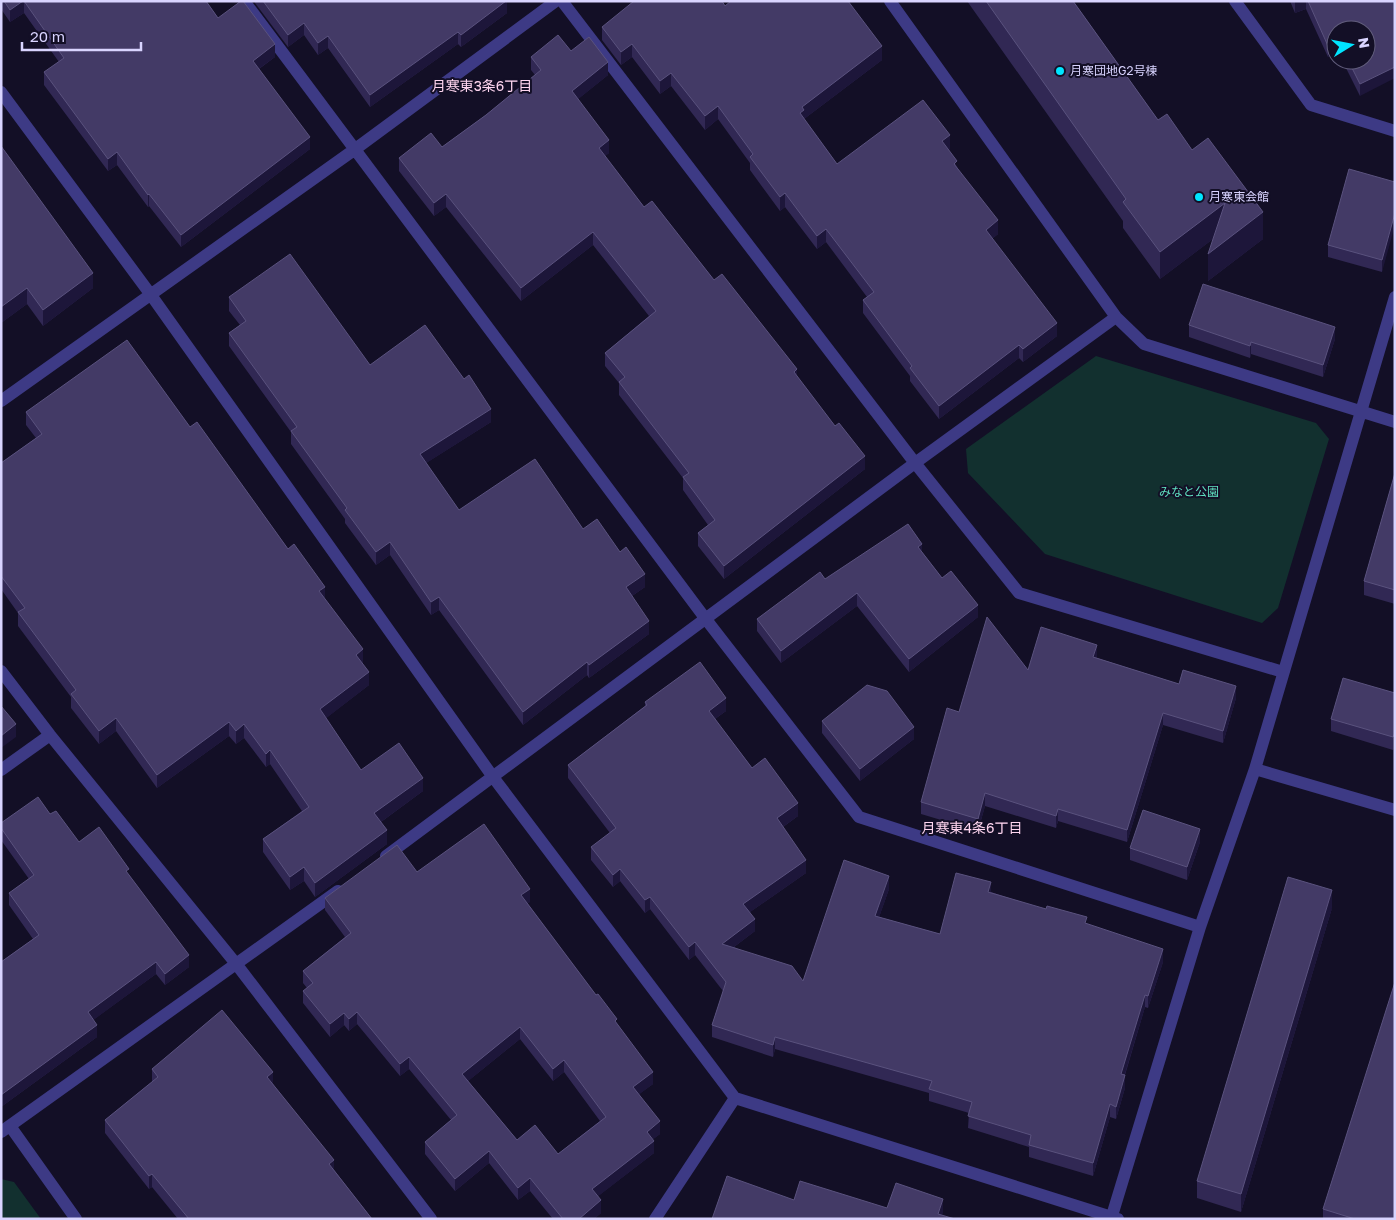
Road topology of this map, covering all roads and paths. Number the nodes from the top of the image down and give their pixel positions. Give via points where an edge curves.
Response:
1 (244, 1) edge
2 (556, 1) edge
3 (562, 1) edge
4 (890, 1) edge
5 (1235, 1) edge
6 (1, 92) edge
7 (1395, 131) edge
8 (354, 150) junction
9 (151, 295) junction
10 (1395, 297) edge
11 (1116, 317) junction
12 (1, 401) edge
13 (1360, 411) junction
14 (1395, 422) edge
15 (915, 463) junction
16 (705, 618) junction
17 (1, 671) edge
18 (1283, 672) junction
19 (50, 735) junction
20 (1255, 769) junction
21 (1, 770) edge
22 (493, 777) junction
23 (1395, 810) edge
24 (373, 866) edge
25 (349, 883) edge
26 (1200, 927) junction
27 (236, 966) junction
28 (735, 1098) junction
29 (6, 1129) edge
30 (1113, 1218) edge
31 (76, 1219) edge
32 (431, 1219) edge
33 (655, 1219) edge

1 - 8 street
2 - 8 street
3 - 15 street
4 - 11 street
5 - 7 street via 1311,105
6 - 9 street
8 - 9 street
8 - 16 street
9 - 12 street
9 - 22 street
10 - 13 street
11 - 13 street via 1144,344
11 - 15 street
13 - 14 street
13 - 18 street
15 - 16 street
15 - 18 street via 1019,593
16 - 22 street
16 - 26 street via 858,817
17 - 19 street
18 - 20 street
19 - 21 street
19 - 27 street
20 - 23 street
20 - 26 street
22 - 24 street
22 - 28 street
25 - 27 street
26 - 30 street
27 - 29 street
27 - 32 street
28 - 30 street
28 - 33 street
29 - 31 street

